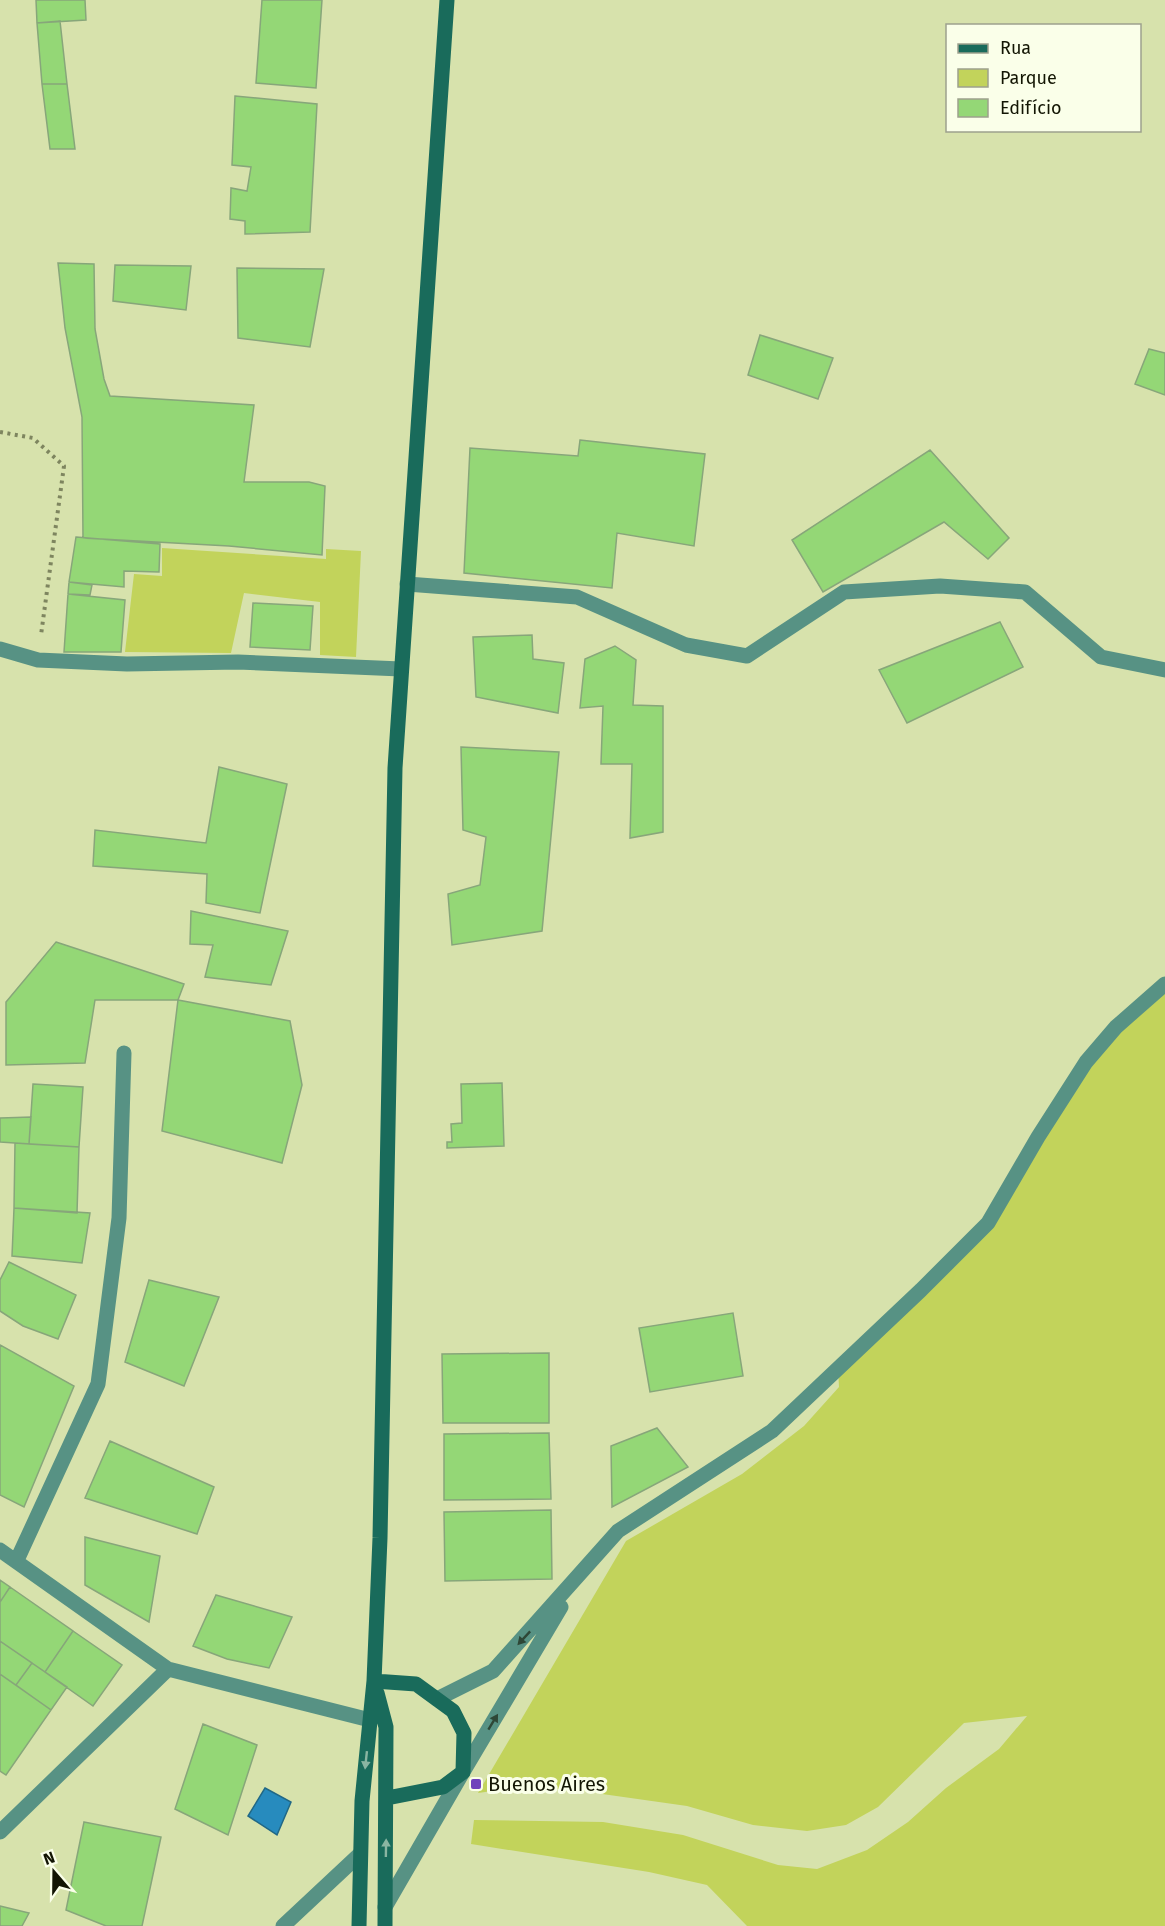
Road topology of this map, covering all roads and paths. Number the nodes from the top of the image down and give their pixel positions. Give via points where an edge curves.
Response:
1 (447, 0) edge
2 (0, 432) edge
3 (407, 584) junction
4 (0, 649) edge
5 (38, 660) junction
6 (401, 669) junction
7 (1165, 670) edge
8 (1165, 984) edge
9 (124, 1053) dead end
10 (0, 1550) edge
11 (17, 1560) junction
12 (578, 1579) junction
13 (168, 1669) junction
14 (374, 1681) junction
15 (437, 1699) junction
16 (370, 1720) junction
17 (463, 1772) junction
18 (387, 1798) junction
19 (0, 1832) edge
20 (360, 1854) junction
21 (385, 1906) junction
22 (283, 1926) edge
23 (359, 1926) edge
24 (385, 1926) edge

1 - 3 main road
2 - 5 path via 33,438 64,466
3 - 6 main road
3 - 7 street via 577,597 687,645 747,656 844,592 940,586 1024,591 1101,657
4 - 5 street
5 - 6 street
6 - 14 main road via 395,768
8 - 12 street via 1116,1027 1086,1062 988,1223 772,1431 618,1531
9 - 11 street via 119,1218 98,1384
10 - 11 street
11 - 13 street
12 -> 15 street via 494,1671
17 -> 12 street
13 - 16 street
13 - 19 street
14 - 15 main road via 416,1684
14 - 16 main road
14 - 18 main road via 386,1728
15 - 17 main road via 453,1711 464,1733
16 -> 20 main road
17 - 18 main road via 443,1787
17 - 21 street
21 -> 18 main road
20 - 22 street
20 - 23 main road
21 - 24 main road

